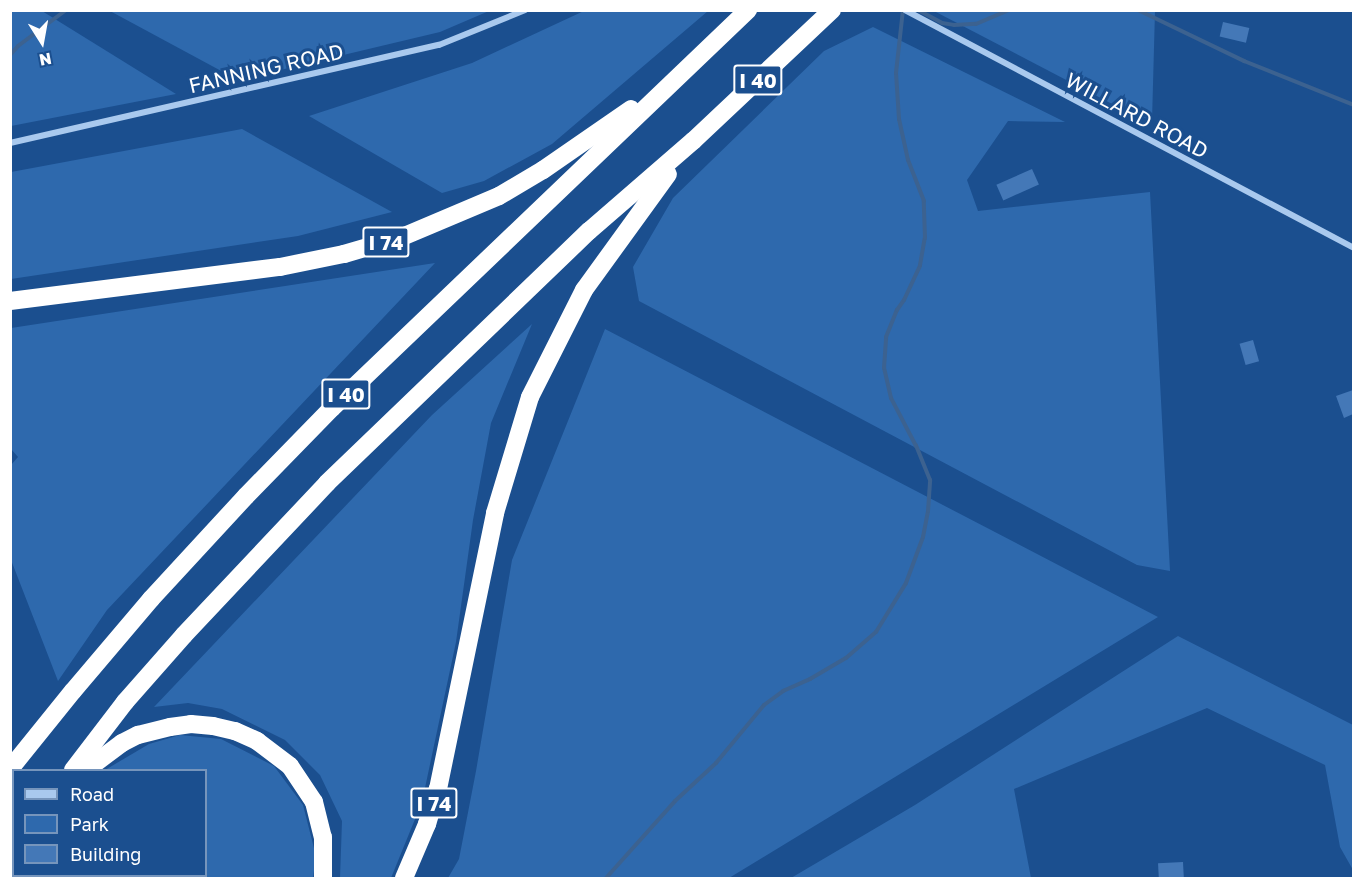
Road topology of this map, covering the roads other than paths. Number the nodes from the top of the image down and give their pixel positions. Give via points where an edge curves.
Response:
1 (525, 10) edge
2 (748, 10) edge
3 (905, 10) edge
4 (828, 15) edge
5 (710, 46) junction
6 (693, 141) junction
7 (10, 143) edge
8 (1353, 248) edge
9 (10, 301) edge
10 (10, 769) edge
11 (75, 769) edge
12 (89, 769) edge
13 (323, 879) edge
14 (404, 879) edge

1 - 7 street, FANNING ROAD via 439,45
2 - 5 highway, I 40
3 - 8 street, WILLARD ROAD
4 - 6 highway, I 40
5 - 9 highway, I 74 via 543,171 499,196 402,237 280,267
5 - 10 highway, I 40 via 332,408 246,496 144,607
6 - 11 highway, I 40 via 589,231 327,483 184,635 125,702
6 - 14 highway, I 74 via 584,290 530,397 495,513 438,789 428,824
12 - 13 highway via 122,743 170,727 213,726 257,741 290,766 314,802 323,837

